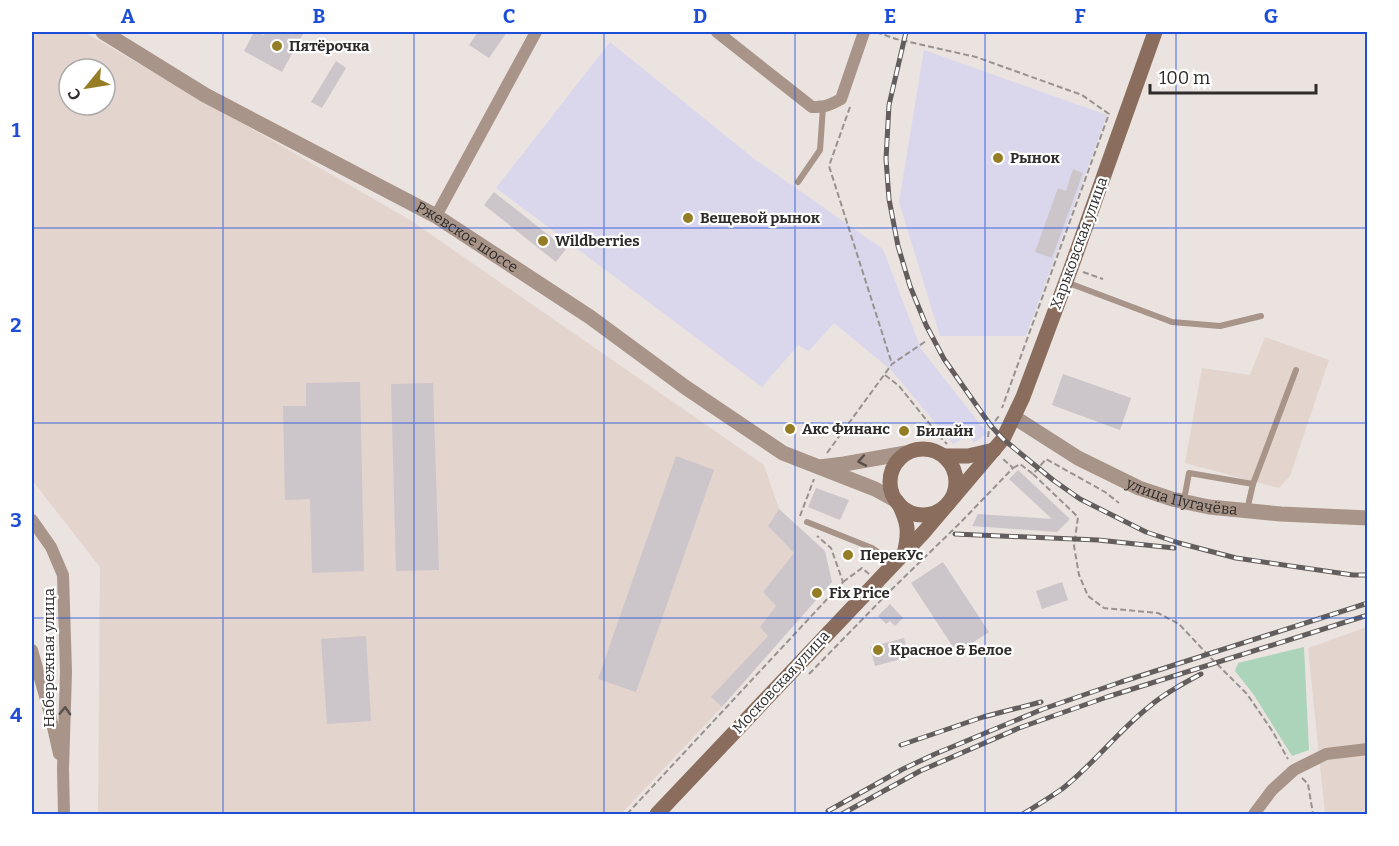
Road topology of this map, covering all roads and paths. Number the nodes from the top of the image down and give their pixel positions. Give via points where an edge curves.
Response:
1 (103, 32) edge
2 (537, 32) edge
3 (717, 32) edge
4 (864, 32) edge
5 (876, 32) edge
6 (1155, 32) edge
7 (852, 99) dead end
8 (818, 107) junction
9 (798, 182) dead end
10 (436, 216) junction
11 (1066, 282) junction
12 (1261, 316) dead end
13 (926, 341) dead end
14 (892, 364) junction
15 (1296, 370) dead end
16 (1014, 417) junction
17 (989, 445) junction
18 (906, 453) junction
19 (944, 456) junction
20 (817, 467) junction
21 (1012, 468) dead end
22 (1033, 474) junction
23 (1253, 484) junction
24 (1184, 501) junction
25 (898, 502) junction
26 (948, 503) junction
27 (1119, 503) dead end
28 (1247, 510) junction
29 (1368, 518) edge
30 (32, 520) edge
31 (798, 521) dead end
32 (807, 522) dead end
33 (811, 531) dead end
34 (905, 550) junction
35 (894, 563) junction
36 (32, 651) edge
37 (1368, 749) edge
38 (63, 770) junction
39 (1294, 770) junction
40 (64, 814) edge
41 (627, 814) edge
42 (657, 814) edge
43 (1254, 814) edge
44 (1312, 814) edge

1 - 10 street, Ржевское шоссе via 205,95
2 - 10 street
3 - 8 street
4 - 8 street via 841,99
5 - 17 path via 975,57 1082,95 1109,114 1000,414 989,429
6 - 11 main road, Харьковская улица
7 - 14 path via 829,166
8 - 9 lane via 820,150
10 - 20 street, Ржевское шоссе via 590,317 783,453
11 - 12 lane via 1172,322 1220,326
11 - 16 main road, Харьковская улица
13 - 14 path
14 - 20 path
15 - 23 lane
16 - 17 main road, Харьковская улица via 1003,439
16 - 24 street, улица Пугачёва via 1078,458 1139,488
17 - 19 main road via 968,456
17 - 26 main road, Харьковская улица via 962,489
18 - 19 main road via 925,449
18 -> 20 street
18 - 25 main road via 891,475 892,493
19 - 26 main road via 956,478
20 - 25 street, Ржевское шоссе
20 - 31 path
21 - 22 path via 1020,465
22 - 27 path via 1046,459
22 - 39 path via 1078,517 1074,546 1079,575 1088,596 1104,608 1158,613 1179,624 1247,694
23 - 24 lane via 1189,473
23 - 28 lane
24 - 28 street, улица Пугачёва
25 - 26 main road via 920,514 935,512
25 - 34 main road via 909,531
26 - 34 main road, Московская улица
28 - 29 street, улица Пугачёва
38 -> 30 street, Набережная улица via 63,574 51,547
32 - 35 lane via 872,548
33 - 41 path via 831,548 843,582
34 - 35 main road, Московская улица
35 - 42 main road, Московская улица
36 - 38 street, Набережная улица
37 - 39 street via 1326,754
38 - 40 street, Набережная улица
39 - 43 street
39 - 44 path via 1308,784

